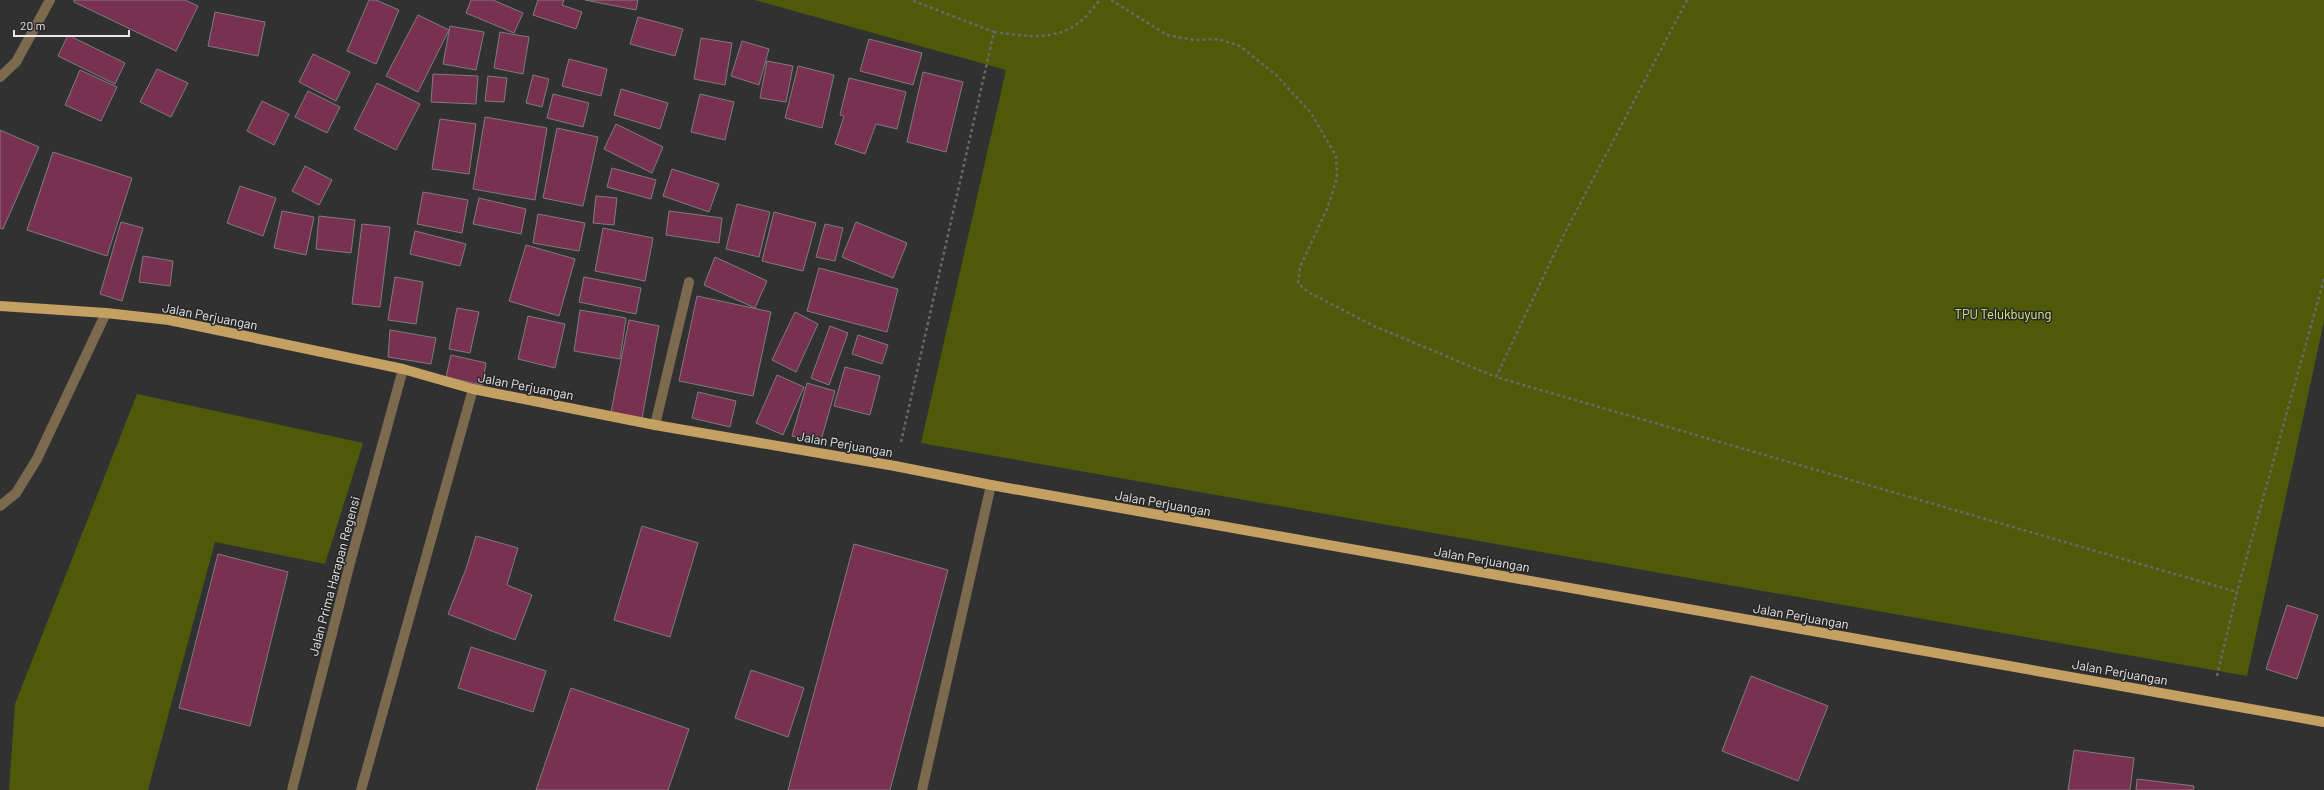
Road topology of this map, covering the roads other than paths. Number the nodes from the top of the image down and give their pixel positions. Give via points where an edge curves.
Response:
1 (50, 0) edge
2 (0, 77) edge
3 (689, 282) dead end
4 (0, 306) edge
5 (106, 313) junction
6 (403, 370) junction
7 (473, 389) junction
8 (655, 425) junction
9 (990, 485) junction
10 (0, 506) edge
11 (2324, 722) edge
12 (292, 790) edge
13 (361, 790) edge
14 (922, 790) edge

1 - 2 street via 16,62
3 - 8 street
4 - 5 main road, Jalan Perjuangan
5 - 6 main road, Jalan Perjuangan via 169,320
5 - 10 street via 38,459 16,493
6 - 7 main road, Jalan Perjuangan
6 - 12 street, Jalan Prima Harapan Regensi
7 - 8 main road, Jalan Perjuangan
7 - 13 street
8 - 9 main road, Jalan Perjuangan
9 - 11 main road, Jalan Perjuangan
9 - 14 street

